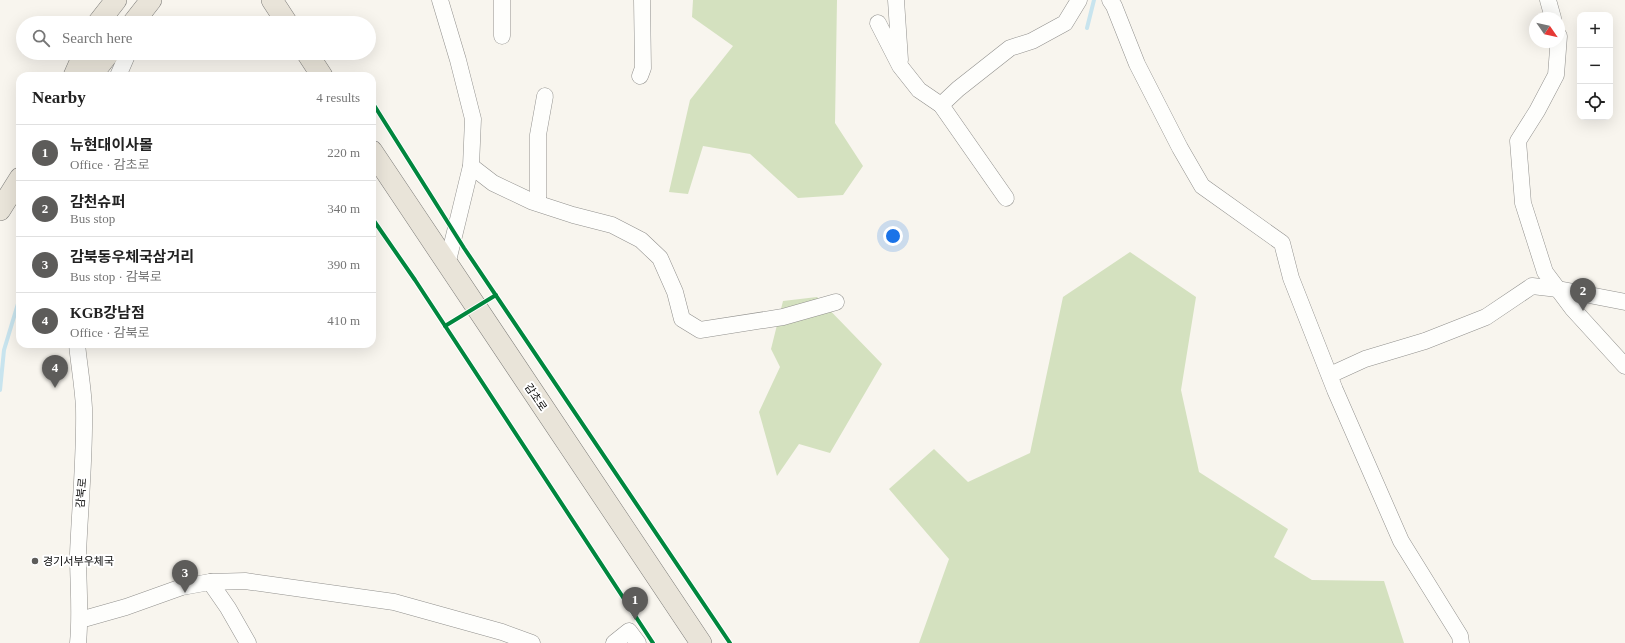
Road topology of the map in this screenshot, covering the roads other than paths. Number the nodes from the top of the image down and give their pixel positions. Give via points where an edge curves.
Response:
1 (116, 0) edge
2 (272, 0) edge
3 (440, 0) edge
4 (502, 0) edge
5 (642, 0) edge
6 (896, 0) edge
7 (1079, 0) edge
8 (1548, 0) edge
9 (1113, 2) edge
10 (1551, 12) edge
11 (103, 16) edge
12 (282, 16) edge
13 (878, 23) dead end
14 (502, 36) dead end
15 (1558, 48) edge
16 (81, 60) edge
17 (104, 60) edge
18 (125, 60) edge
19 (312, 60) edge
20 (900, 66) junction
21 (76, 72) edge
22 (94, 72) edge
23 (120, 72) edge
24 (319, 72) edge
25 (640, 76) dead end
26 (545, 96) dead end
27 (941, 105) junction
28 (376, 158) edge
29 (471, 166) junction
30 (16, 184) edge
31 (1006, 198) dead end
32 (538, 203) junction
33 (0, 210) edge
34 (447, 265) junction
35 (1558, 289) junction
36 (836, 302) dead end
37 (1625, 302) edge
38 (77, 348) edge
39 (1625, 366) edge
40 (1330, 375) junction
41 (210, 582) junction
42 (80, 620) junction
43 (78, 643) edge
44 (248, 643) edge
45 (532, 643) edge
46 (614, 643) edge
47 (638, 643) edge
48 (701, 643) edge
49 (1461, 643) edge

1 - 11 main road
2 - 12 main road
3 - 29 street via 473,119
4 - 14 street
5 - 25 street via 643,68
6 - 20 street
7 - 27 street via 1065,23 1032,41 1010,48
8 - 10 street
9 - 40 street via 1137,64 1202,186 1282,243 1291,278
13 - 20 street
15 - 35 street via 1556,75 1518,141 1523,203 1546,272
16 - 21 main road
17 - 22 main road
18 - 23 street
19 - 24 main road
20 - 27 street via 920,90
26 - 32 street via 538,135
27 - 31 street
28 - 34 main road, 감초로
29 - 32 street via 493,183
29 - 34 street
30 - 33 main road
32 - 36 street via 612,226 641,240 660,258 675,292 682,319 700,330 783,317
34 - 48 main road, 감초로
35 - 37 street
35 - 39 street
35 - 40 street via 1532,286 1486,317 1425,341 1365,359
38 - 42 street, 감북로 via 84,406 78,570
40 - 49 street via 1401,541 1460,636
41 - 42 street via 182,587
41 - 44 street
41 - 45 street via 245,581 394,602 502,632
42 - 43 street, 감북로
46 - 47 street via 629,631

